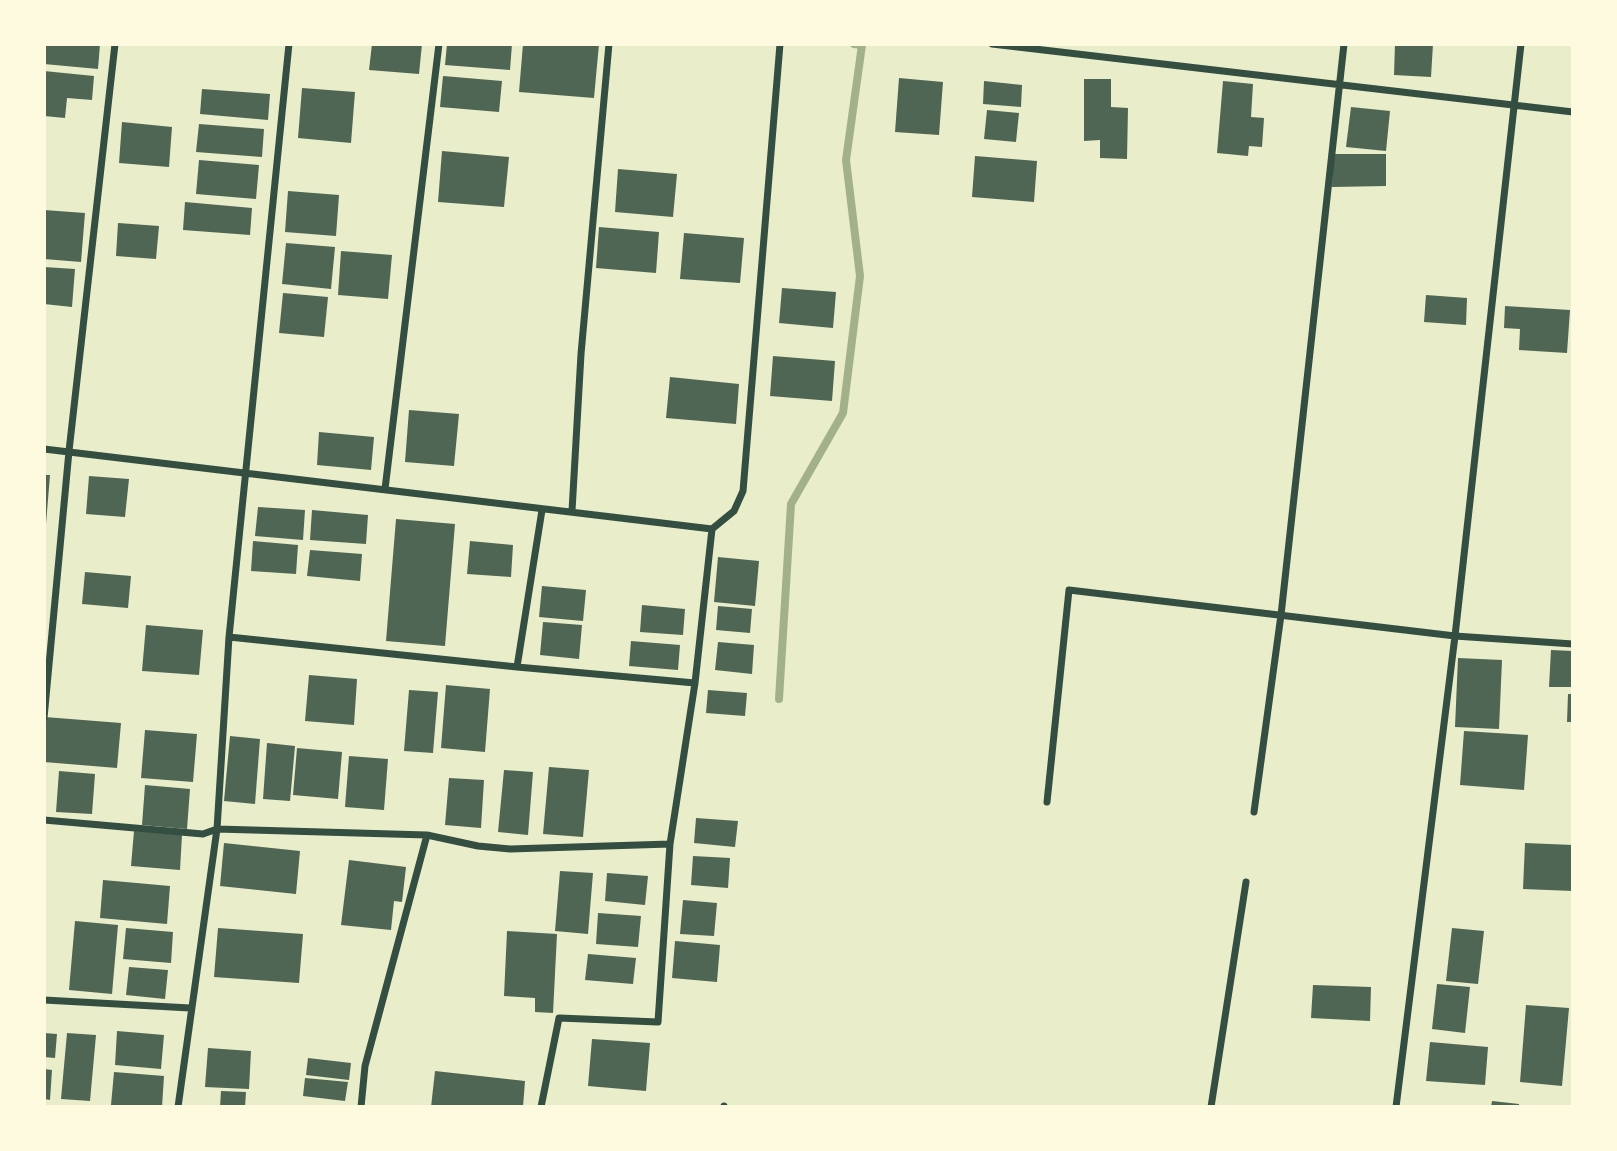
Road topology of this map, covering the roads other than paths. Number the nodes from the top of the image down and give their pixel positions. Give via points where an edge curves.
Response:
1 (116, 44) edge
2 (289, 44) edge
3 (439, 44) edge
4 (609, 44) edge
5 (780, 44) edge
6 (992, 44) edge
7 (1344, 44) edge
8 (1521, 44) edge
9 (1340, 83) junction
10 (1516, 107) junction
11 (1573, 112) edge
12 (44, 449) edge
13 (69, 450) junction
14 (245, 472) junction
15 (385, 489) junction
16 (542, 510) junction
17 (572, 510) junction
18 (712, 529) junction
19 (1281, 615) junction
20 (1455, 636) junction
21 (229, 637) junction
22 (1573, 644) edge
23 (517, 667) junction
24 (695, 682) junction
25 (44, 718) edge
26 (1047, 802) dead end
27 (1254, 812) dead end
28 (44, 820) edge
29 (218, 829) junction
30 (427, 835) junction
31 (670, 844) junction
32 (1246, 882) dead end
33 (44, 1000) edge
34 (190, 1008) junction
35 (178, 1107) edge
36 (361, 1107) edge
37 (541, 1107) edge
38 (1211, 1107) edge
39 (1396, 1107) edge

1 - 13 street
2 - 14 street
3 - 15 street
4 - 17 street
5 - 18 street via 743,491 734,511
6 - 9 street
7 - 9 street
8 - 10 street
9 - 10 street
9 - 19 street
10 - 11 street
10 - 20 street
12 - 13 street
13 - 14 street
13 - 25 street
14 - 15 street
14 - 21 street
15 - 16 street
16 - 17 street
16 - 23 street
17 - 18 street
18 - 24 street
19 - 20 street
19 - 26 street via 1069,590
19 - 27 street
20 - 22 street
20 - 39 street
21 - 23 street
21 - 29 street
23 - 24 street
24 - 31 street
28 - 29 street via 203,834
29 - 30 street
29 - 34 street
30 - 31 street via 510,849
30 - 36 street via 365,1066
31 - 37 street via 658,1022 559,1018
32 - 38 street
33 - 34 street
34 - 35 street

